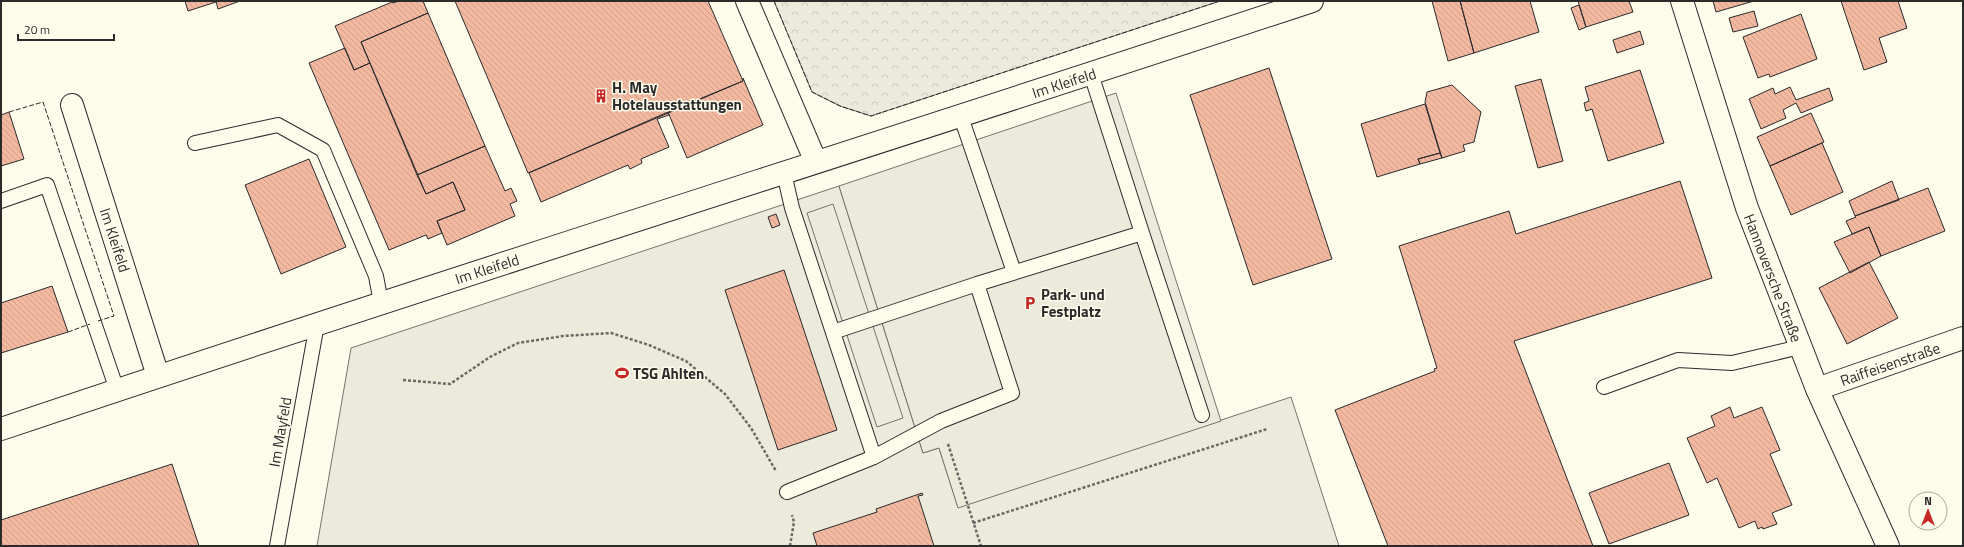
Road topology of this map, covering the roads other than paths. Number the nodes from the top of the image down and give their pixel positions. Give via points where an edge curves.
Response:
1 (747, 1) edge
2 (1312, 1) edge
3 (1682, 1) edge
4 (1091, 74) junction
5 (72, 105) dead end
6 (961, 117) junction
7 (195, 143) dead end
8 (816, 162) junction
9 (784, 173) junction
10 (1, 201) edge
11 (1142, 233) junction
12 (1014, 272) junction
13 (977, 284) junction
14 (381, 303) junction
15 (316, 324) junction
16 (833, 332) junction
17 (1963, 338) edge
18 (1800, 347) junction
19 (158, 376) junction
20 (1604, 387) dead end
21 (1817, 389) junction
22 (117, 390) junction
23 (1202, 414) dead end
24 (1, 428) edge
25 (874, 456) junction
26 (787, 492) road end
27 (277, 546) edge
28 (1888, 546) edge

1 - 8 street
2 - 4 street, Im Kleifeld
3 - 18 street, Hannoversche Straße via 1747,208
4 - 6 street, Im Kleifeld
4 - 11 lane
5 - 19 street, Im Kleifeld
6 - 8 street, Im Kleifeld
6 - 12 lane
7 - 14 lane via 278,125 323,150 376,276
8 - 9 street, Im Kleifeld
9 - 14 street, Im Kleifeld
9 - 16 lane via 792,208
10 - 22 lane via 47,185
11 - 12 lane
11 - 23 lane
12 - 13 lane
13 - 16 lane
13 - 25 lane via 1012,393 941,421
14 - 15 street, Im Kleifeld
15 - 19 street, Im Kleifeld
15 - 27 lane, Im Mayfeld
16 - 25 lane
17 - 21 street, Raiffeisenstraße
18 - 20 lane via 1732,364 1678,360
18 - 21 street, Hannoversche Straße
19 - 22 street, Im Kleifeld
21 - 28 street, Hannoversche Straße
22 - 24 street, Im Kleifeld
25 - 26 lane

